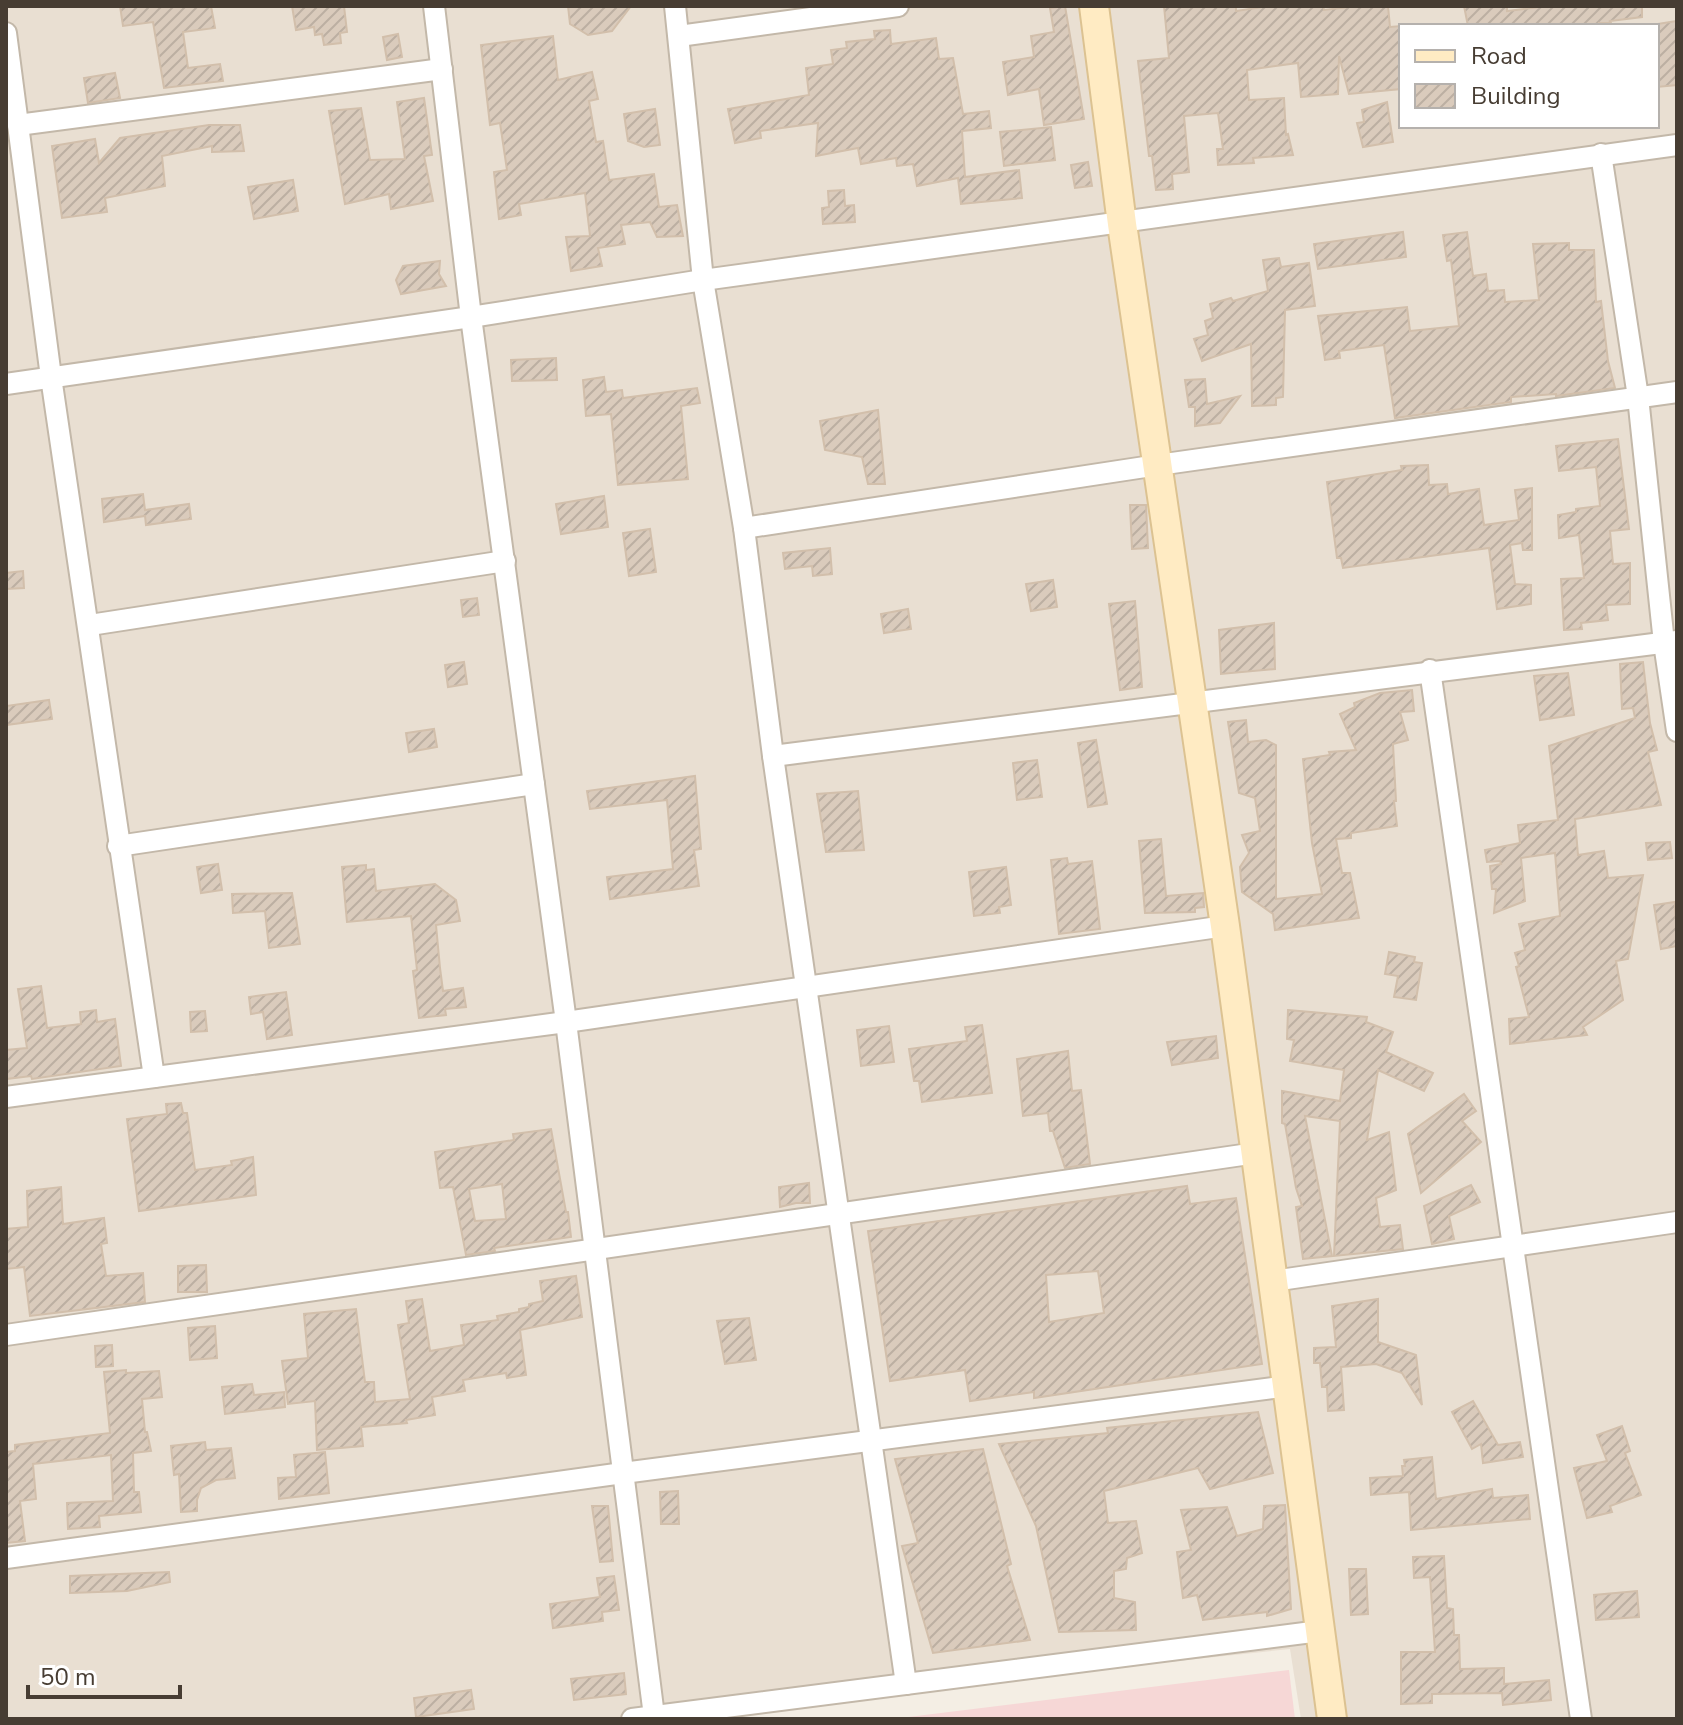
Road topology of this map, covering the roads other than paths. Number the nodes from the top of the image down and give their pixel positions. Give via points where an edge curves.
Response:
1 (434, 6) edge
2 (675, 6) edge
3 (898, 6) edge
4 (1094, 6) edge
5 (6, 33) edge
6 (679, 36) junction
7 (442, 69) junction
8 (18, 125) junction
9 (1677, 145) edge
10 (1601, 154) junction
11 (1122, 224) junction
12 (703, 280) junction
13 (471, 317) junction
14 (51, 377) junction
15 (6, 384) edge
16 (1677, 392) edge
17 (1638, 397) junction
18 (1158, 465) junction
19 (744, 528) junction
20 (505, 561) junction
21 (90, 625) junction
22 (1670, 642) edge
23 (1430, 670) junction
24 (1193, 702) junction
25 (1677, 731) edge
26 (773, 756) junction
27 (534, 784) junction
28 (118, 846) junction
29 (1225, 926) junction
30 (807, 987) junction
31 (566, 1022) junction
32 (154, 1077) junction
33 (6, 1097) edge
34 (1256, 1153) junction
35 (840, 1213) junction
36 (1677, 1222) edge
37 (1511, 1246) junction
38 (594, 1248) junction
39 (1273, 1281) junction
40 (6, 1335) edge
41 (1288, 1386) junction
42 (872, 1440) junction
43 (623, 1473) junction
44 (6, 1558) edge
45 (1320, 1631) junction
46 (906, 1684) junction
47 (654, 1716) junction
48 (632, 1719) edge
49 (1332, 1719) edge
50 (1581, 1719) edge

1 - 7 street
2 - 6 street
3 - 6 street
4 - 11 street
5 - 8 street
6 - 12 street
7 - 8 street
7 - 13 street
8 - 14 street
9 - 10 street
10 - 11 street
10 - 17 street
11 - 12 street
11 - 18 street
12 - 13 street
12 - 19 street
13 - 14 street
13 - 20 street
14 - 15 street
14 - 21 street
16 - 17 street
17 - 18 street
17 - 22 street
18 - 19 street
18 - 24 street
19 - 26 street
20 - 21 street
20 - 27 street
21 - 28 street
22 - 23 street
22 - 25 street
23 - 24 street
23 - 37 street
24 - 26 street
24 - 29 street
26 - 30 street
27 - 28 street
27 - 31 street
28 - 32 street
29 - 30 street
29 - 34 street
30 - 31 street
30 - 35 street
31 - 32 street
31 - 38 street
32 - 33 street
34 - 35 street
34 - 39 street
35 - 38 street
35 - 42 street
36 - 37 street
37 - 39 street
37 - 50 street
38 - 40 street
38 - 43 street
39 - 41 street
41 - 42 street
41 - 45 street
42 - 43 street
42 - 46 street
43 - 44 street
43 - 47 street
45 - 46 street
45 - 49 street
46 - 47 street
47 - 48 street

